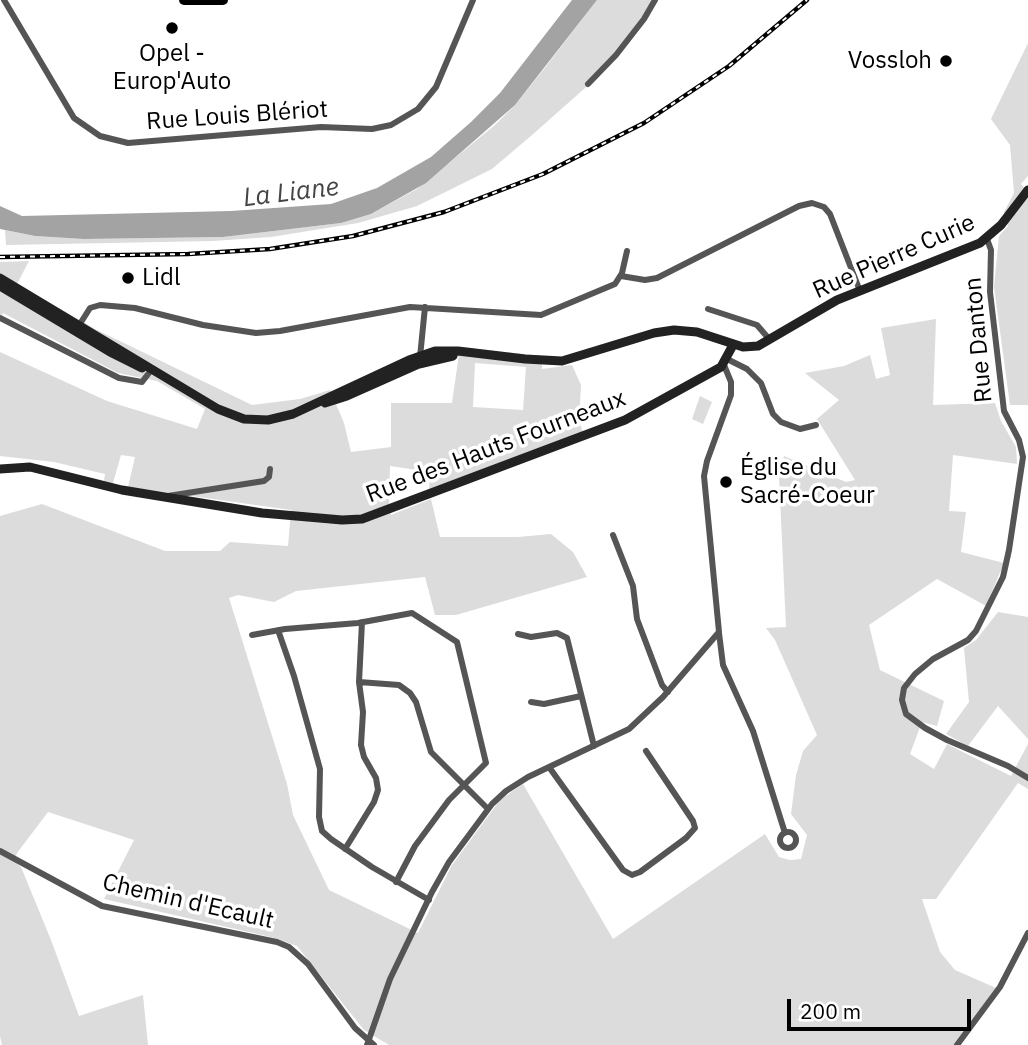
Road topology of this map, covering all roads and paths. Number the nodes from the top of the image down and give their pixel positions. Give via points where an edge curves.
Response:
1 (4, 0) edge
2 (184, 0) edge
3 (223, 0) edge
4 (473, 0) edge
5 (655, 0) edge
6 (588, 84) dead end
7 (1028, 190) edge
8 (990, 235) junction
9 (627, 251) dead end
10 (0, 270) edge
11 (621, 276) junction
12 (0, 278) edge
13 (13, 285) junction
14 (0, 286) edge
15 (860, 290) junction
16 (425, 307) junction
17 (708, 309) dead end
18 (0, 318) edge
19 (77, 328) junction
20 (770, 340) junction
21 (733, 345) junction
22 (420, 360) junction
23 (725, 362) junction
24 (151, 370) junction
25 (816, 425) dead end
26 (0, 469) edge
27 (270, 469) dead end
28 (163, 497) junction
29 (613, 535) dead end
30 (362, 622) junction
31 (278, 630) junction
32 (719, 632) junction
33 (518, 634) dead end
34 (252, 635) dead end
35 (359, 682) junction
36 (668, 692) junction
37 (581, 696) junction
38 (531, 702) dead end
39 (594, 746) junction
40 (646, 751) dead end
41 (549, 767) junction
42 (1028, 778) edge
43 (463, 786) junction
44 (488, 809) junction
45 (785, 833) dead end
46 (345, 849) junction
47 (0, 851) edge
48 (396, 882) junction
49 (429, 900) junction
50 (1028, 933) edge
51 (370, 1043) edge
52 (957, 1045) edge

1 - 4 street, Rue Louis Blériot via 74,118 104,138 132,143 391,125 413,112 436,87
2 - 3 main road
5 - 6 street via 616,55
7 - 8 street
8 - 15 street, Rue Pierre Curie via 966,250
8 - 42 street, Rue Danton via 990,292 1004,411 1023,457 1009,550 1003,577 976,631 918,671 906,685 902,700 906,714 925,728
9 - 11 street
10 - 13 street
11 - 15 street via 657,278 812,203 830,214
11 - 16 street via 613,285 541,315
12 - 13 street
13 - 19 street
14 - 19 street
15 - 20 street, Rue Pierre Curie
16 - 19 street via 256,332 100,305 90,308
16 - 22 street
17 - 20 street via 757,325
18 - 24 street via 119,378 142,382
19 - 24 street
20 - 21 street, Rue Pierre Curie via 754,347
21 - 22 street via 696,332 671,330 562,361 443,351
21 - 23 street
22 - 24 street via 343,398 273,420 244,419 218,409
23 - 25 street via 747,369 761,383 781,422 800,429
23 - 28 street, Rue des Hauts Fourneaux via 625,420 366,518 280,516
23 - 32 street via 731,395 704,476
26 - 28 street, Rue des Hauts Fourneaux via 30,467
27 - 28 street via 264,481
29 - 36 street via 632,586 637,619
30 - 31 street
30 - 35 street
30 - 43 street via 412,613 457,642 487,761
31 - 34 street
31 - 46 street via 320,769 320,826
32 - 36 street
32 - 45 street via 723,665 753,731
33 - 37 street via 565,636
35 - 43 street via 396,685 410,692 430,750
35 - 46 street via 362,751 378,790
36 - 39 street via 629,729
37 - 38 street via 544,704
37 - 39 street
39 - 41 street
40 - 41 street via 695,828 632,875 623,870
41 - 44 street via 502,794
43 - 44 street
43 - 48 street via 415,846
44 - 49 street via 449,862
46 - 48 street
47 - 51 street, Chemin d'Ecault via 106,907 289,947 305,960
48 - 49 street
49 - 51 street via 390,979
50 - 52 street via 1000,987

